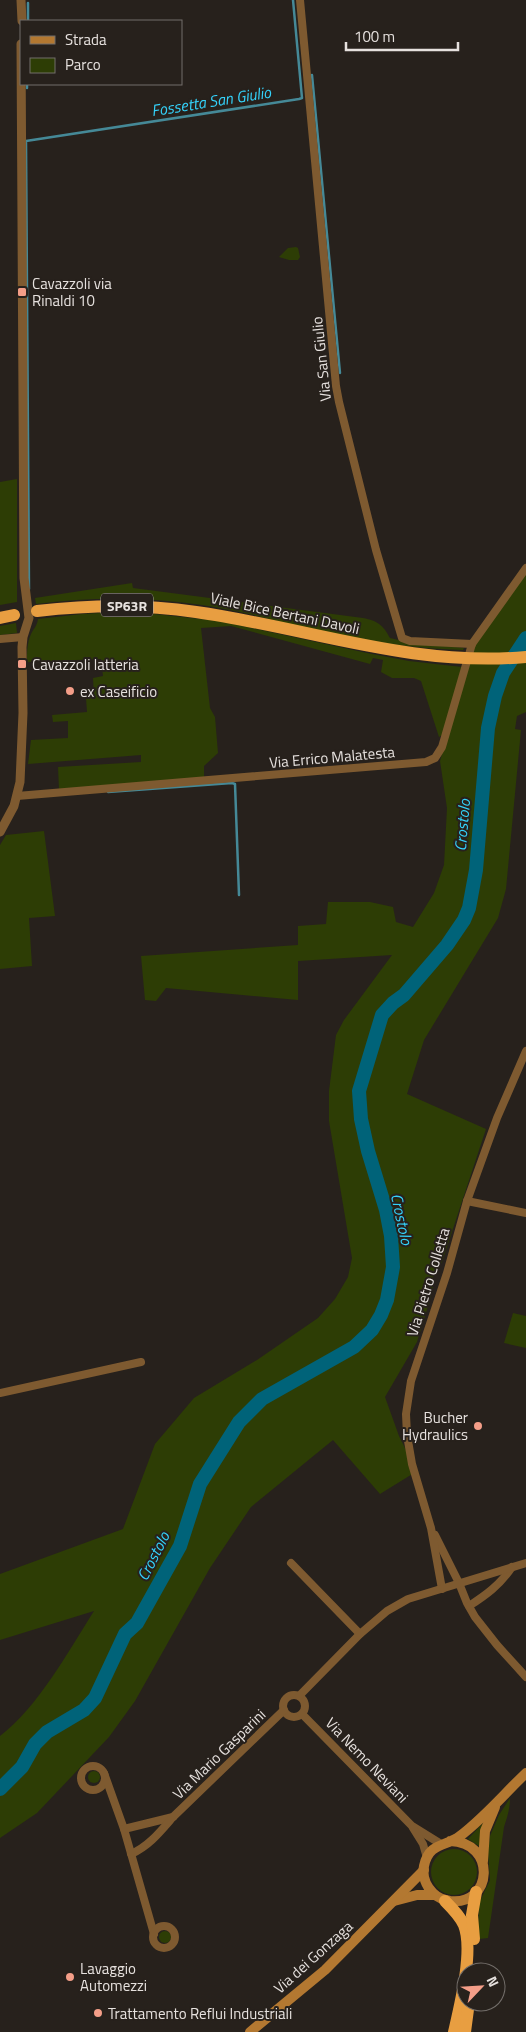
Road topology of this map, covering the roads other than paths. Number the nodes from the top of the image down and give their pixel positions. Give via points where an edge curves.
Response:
1 (22, 0) edge
2 (300, 0) edge
3 (22, 20) edge
4 (21, 85) edge
5 (526, 568) edge
6 (32, 604) junction
7 (14, 615) dead end
8 (0, 618) edge
9 (27, 632) junction
10 (0, 639) edge
11 (472, 644) junction
12 (526, 658) edge
13 (17, 796) junction
14 (0, 832) edge
15 (526, 1051) edge
16 (467, 1201) junction
17 (526, 1213) edge
18 (141, 1362) dead end
19 (0, 1393) edge
20 (431, 1528) junction
21 (292, 1563) dead end
22 (526, 1563) edge
23 (512, 1568) junction
24 (459, 1583) junction
25 (442, 1589) junction
26 (469, 1606) junction
27 (360, 1634) junction
28 (526, 1677) edge
29 (299, 1696) junction
30 (284, 1710) junction
31 (302, 1714) junction
32 (104, 1773) junction
33 (524, 1775) edge
34 (98, 1790) junction
35 (113, 1794) junction
36 (496, 1804) junction
37 (173, 1817) junction
38 (412, 1826) junction
39 (124, 1829) junction
40 (446, 1842) junction
41 (132, 1854) junction
42 (427, 1858) junction
43 (483, 1862) junction
44 (424, 1870) junction
45 (476, 1892) junction
46 (440, 1898) junction
47 (394, 1901) junction
48 (150, 1919) junction
49 (160, 1927) junction
50 (154, 1934) junction
51 (474, 1962) edge
52 (468, 2012) edge
53 (250, 2032) edge
54 (454, 2032) edge
55 (465, 2032) edge

1 - 3 street
2 - 11 street, Via San Giulio via 336,386 376,550 402,638
4 - 6 street via 24,578
5 - 11 street, Via Errico Malatesta
6 - 9 street
6 - 12 highway, Viale Bice Bertani Davoli / SP63R via 171,609 244,620 371,648 447,658
7 - 8 highway
9 - 10 street
9 - 13 street via 22,647 21,768
11 - 13 street, Via Errico Malatesta via 442,747 436,758 426,762
13 - 14 street
15 - 16 street, Via Pietro Colletta
16 - 17 street
16 - 20 street, Via Pietro Colletta via 411,1381 406,1414 412,1464
18 - 19 street
20 - 24 street, Via Pietro Colletta
20 - 25 street, Via Pietro Colletta
21 - 27 street
22 - 23 street
23 - 24 street
23 - 26 street via 493,1590
24 - 25 street
24 - 26 street, Via Pietro Colletta
25 - 27 street via 408,1599 387,1611
26 - 28 street, Via Pietro Colletta via 497,1645
27 - 29 street
29 - 30 street via 291,1695 285,1699
29 - 31 street via 305,1704
30 - 31 street via 292,1717
30 - 37 street, Via Mario Gasparini
31 - 38 street, Via Nemo Neviani
32 - 34 street via 105,1781
32 - 34 street via 99,1767 91,1766 82,1774 81,1782 86,1789
32 - 35 street
33 - 36 main road
34 - 35 street
35 - 39 street
36 - 40 main road via 460,1836
36 - 43 main road via 485,1831
37 - 39 street, Via Mario Gasparini
37 - 41 street, Via Mario Gasparini via 146,1846
38 - 40 street, Via Nemo Neviani
38 - 42 street, Via Nemo Neviani
39 - 41 street
40 - 42 main road
40 - 43 main road via 458,1841 473,1848
41 - 48 street
42 - 44 main road
43 - 45 main road via 484,1878
44 - 46 main road via 425,1879
44 - 47 main road, Via dei Gonzaga
45 - 46 main road via 456,1902
45 - 51 highway via 472,1915
46 - 47 main road via 417,1895
46 - 54 highway via 459,1916 467,1938 464,1980
47 - 53 main road, Via dei Gonzaga via 324,1970
48 - 49 street
48 - 50 street
49 - 50 street
49 - 50 street via 167,1926 174,1931 173,1945 166,1949 159,1947 154,1941
52 - 55 highway

